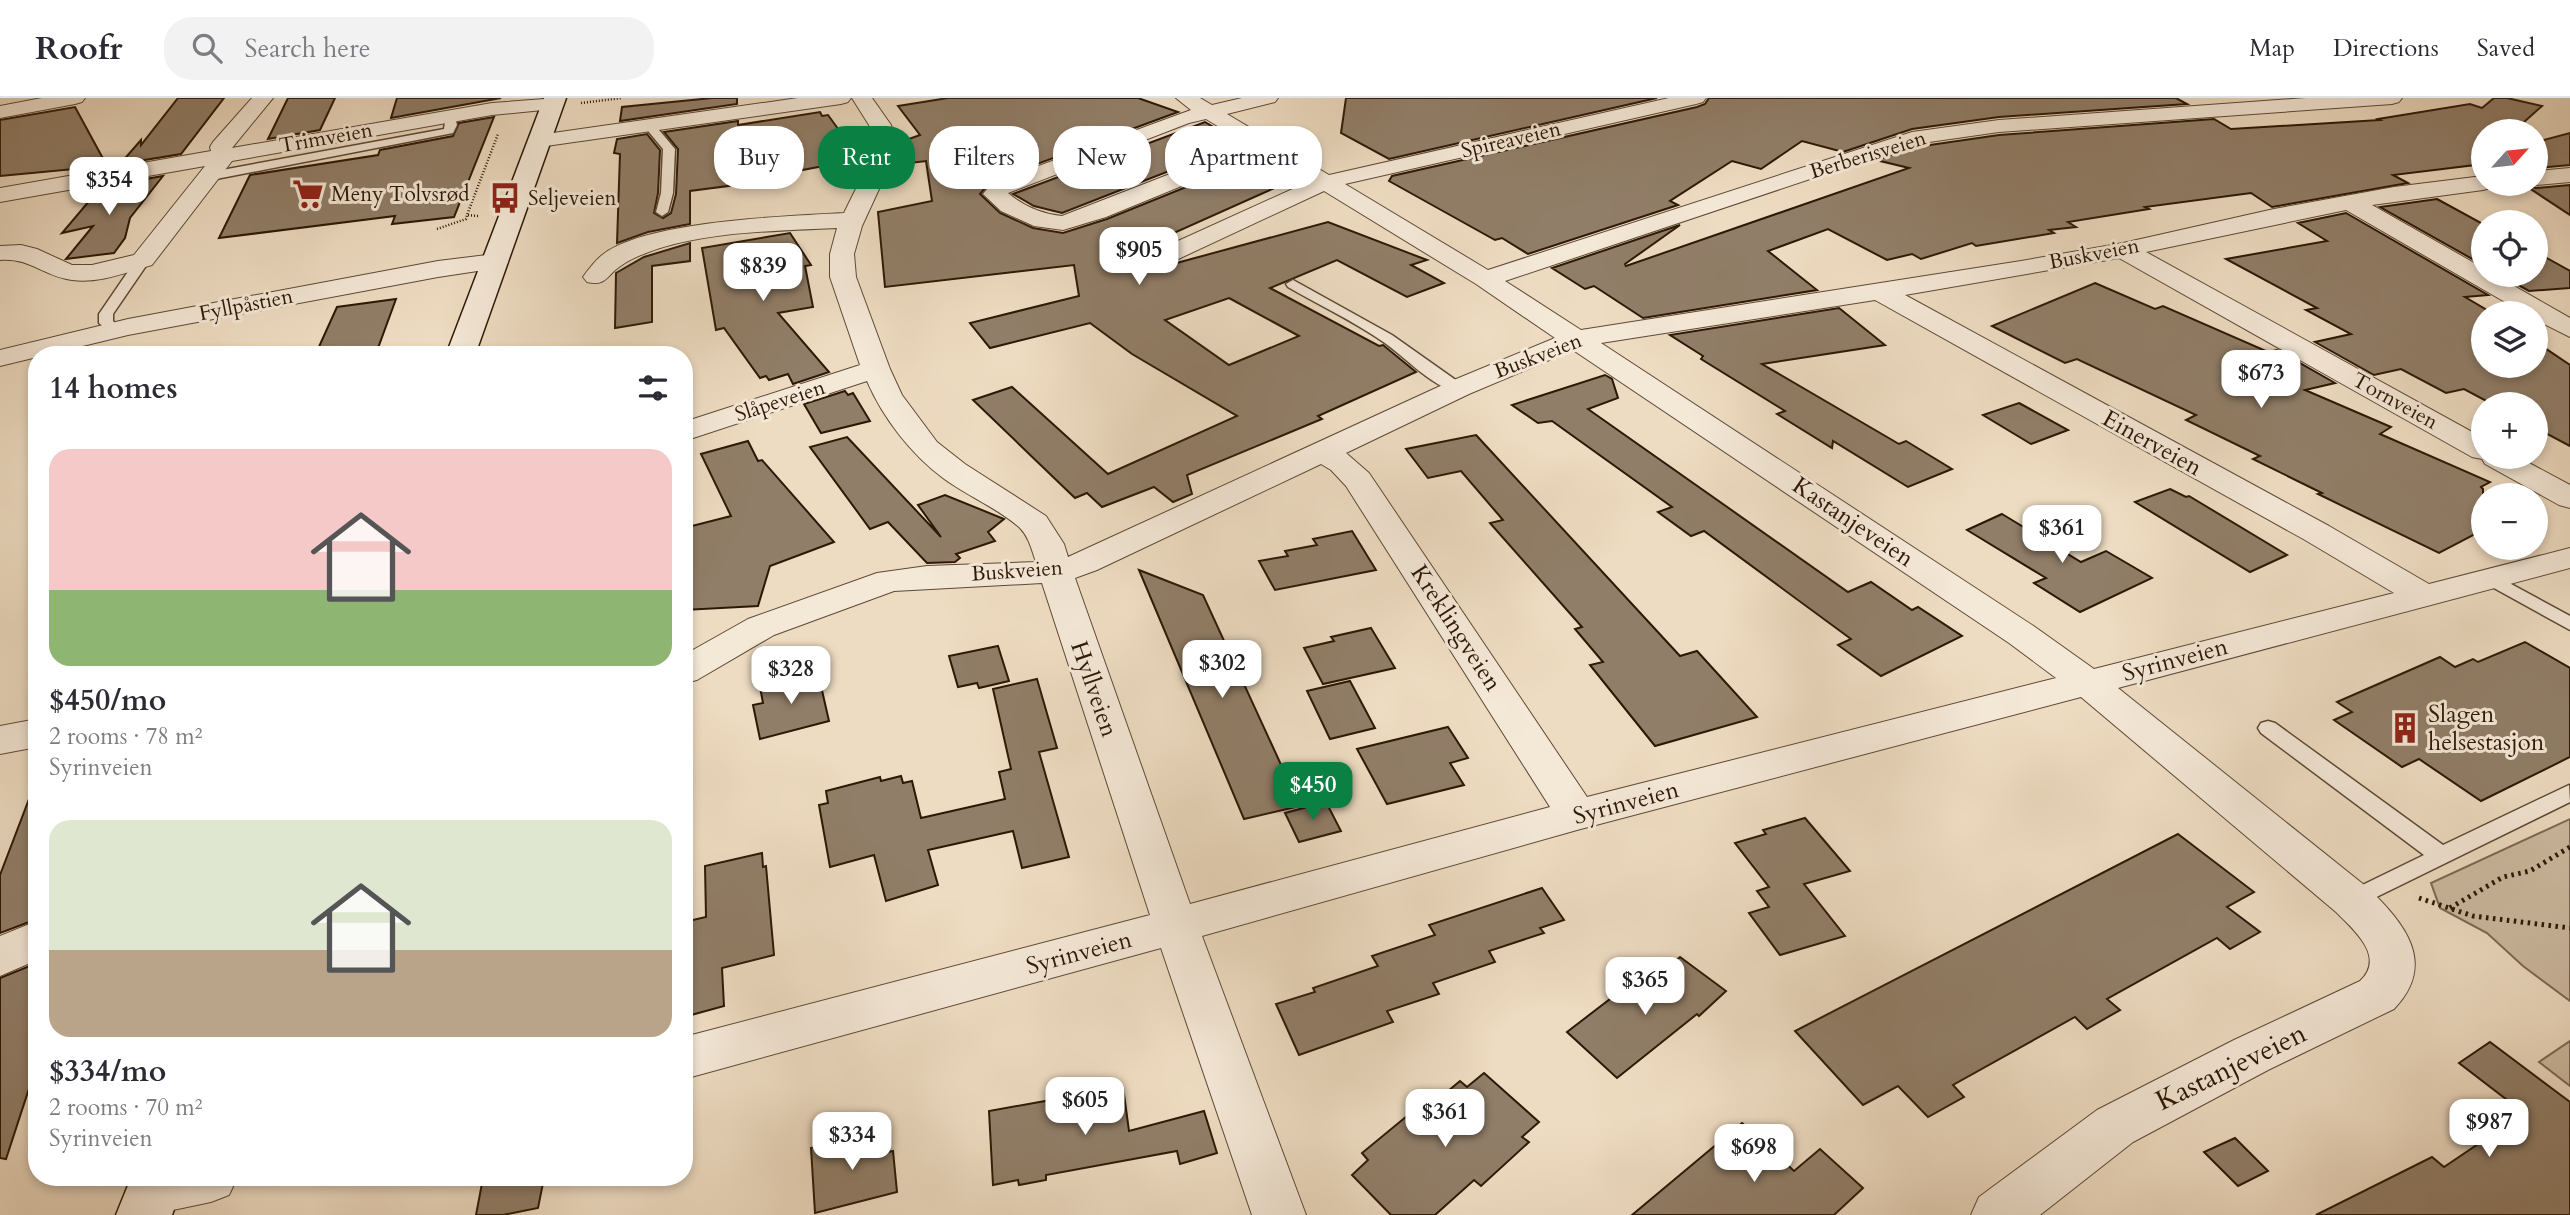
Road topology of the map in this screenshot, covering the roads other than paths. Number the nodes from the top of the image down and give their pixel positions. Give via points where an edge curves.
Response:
1 (75, 98) edge
2 (263, 98) edge
3 (841, 98) edge
4 (862, 98) edge
5 (1268, 98) edge
6 (1696, 98) edge
7 (2392, 98) edge
8 (560, 101) edge
9 (1197, 104) edge
10 (0, 112) edge
11 (650, 126) junction
12 (1232, 126) edge
13 (540, 141) junction
14 (218, 166) junction
15 (2570, 175) edge
16 (2548, 177) edge
17 (1322, 180) edge
18 (1326, 182) junction
19 (1165, 185) edge
20 (2471, 185) edge
21 (0, 195) edge
22 (2350, 202) junction
23 (662, 212) dead end
24 (852, 220) junction
25 (2123, 250) junction
26 (0, 253) edge
27 (1164, 256) dead end
28 (143, 260) junction
29 (495, 262) junction
30 (596, 276) dead end
31 (1485, 279) junction
32 (1293, 284) dead end
33 (1880, 292) junction
34 (113, 328) junction
35 (2570, 329) edge
36 (1576, 339) junction
37 (53, 346) edge
38 (463, 346) edge
39 (28, 352) edge
40 (0, 358) edge
41 (876, 369) junction
42 (1459, 388) junction
43 (693, 429) edge
44 (2471, 443) edge
45 (1322, 452) junction
46 (2518, 469) edge
47 (2570, 498) edge
48 (2570, 558) edge
49 (1058, 572) junction
50 (2488, 578) junction
51 (2423, 595) junction
52 (2570, 624) edge
53 (693, 666) edge
54 (2088, 683) junction
55 (2268, 728) dead end
56 (28, 735) edge
57 (0, 740) edge
58 (2569, 793) edge
59 (1577, 815) junction
60 (2440, 855) junction
61 (2367, 892) junction
62 (1176, 927) junction
63 (28, 943) edge
64 (0, 957) edge
65 (693, 1056) edge
66 (182, 1186) edge
67 (152, 1194) edge
68 (1279, 1215) edge
69 (1998, 1215) edge

1 - 10 street
2 - 14 street, Trimveien via 221,147
3 - 11 street
4 - 24 street, Hyllveien via 880,125 886,150
5 - 9 street
6 - 18 street, Spireaveien
7 - 31 street, Berberisveien via 1999,126 1912,138
8 - 13 main road
8 - 14 street, Trimveien
9 - 12 street, Kastanjeveien
9 - 19 street via 995,194 1042,221 1063,223
11 - 13 street
11 - 23 lane via 668,149
13 - 29 main road
14 - 21 street, Trimveien
14 - 28 street
15 - 16 street
17 - 18 street, Kastanjeveien
18 - 27 street
18 - 31 street, Kastanjeveien
20 - 22 street, Buskveien
22 - 25 street, Buskveien
22 - 35 street
24 - 30 street via 661,239 626,250
24 - 41 street, Hyllveien via 842,254 843,277
25 - 33 street, Buskveien
25 - 44 street, Tornveien
26 - 28 street via 28,253 76,273
28 - 34 lane via 106,313 106,323
29 - 34 street, Fyllpåstien
29 - 38 main road
31 - 36 street, Kastanjeveien
32 - 42 lane via 1387,338
33 - 36 street, Buskveien
33 - 51 street, Einerveien
34 - 37 street, Fyllpåstien
36 - 42 street, Buskveien
36 - 54 street, Kastanjeveien
39 - 40 street, Fyllpåstien
41 - 43 street, Slåpeveien
41 - 49 street, Hyllveien via 888,396 926,447 954,471 1034,523
42 - 45 street, Buskveien
45 - 49 street, Buskveien
45 - 59 street, Kreklingveien via 1342,463 1358,480
46 - 47 street
48 - 50 street, Syrinveien
49 - 53 street, Buskveien via 889,581 761,627
49 - 62 street, Hyllveien
50 - 51 street, Syrinveien
50 - 52 lane
51 - 54 street, Syrinveien
54 - 59 street, Syrinveien
54 - 61 street, Kastanjeveien
55 - 60 lane
56 - 57 street
58 - 60 lane
59 - 62 street, Syrinveien
60 - 61 lane
61 - 69 street, Kastanjeveien via 2393,956 2388,984 2377,995 2115,1126
62 - 65 street, Syrinveien
62 - 68 street, Hyllveien
63 - 64 street
66 - 67 street

